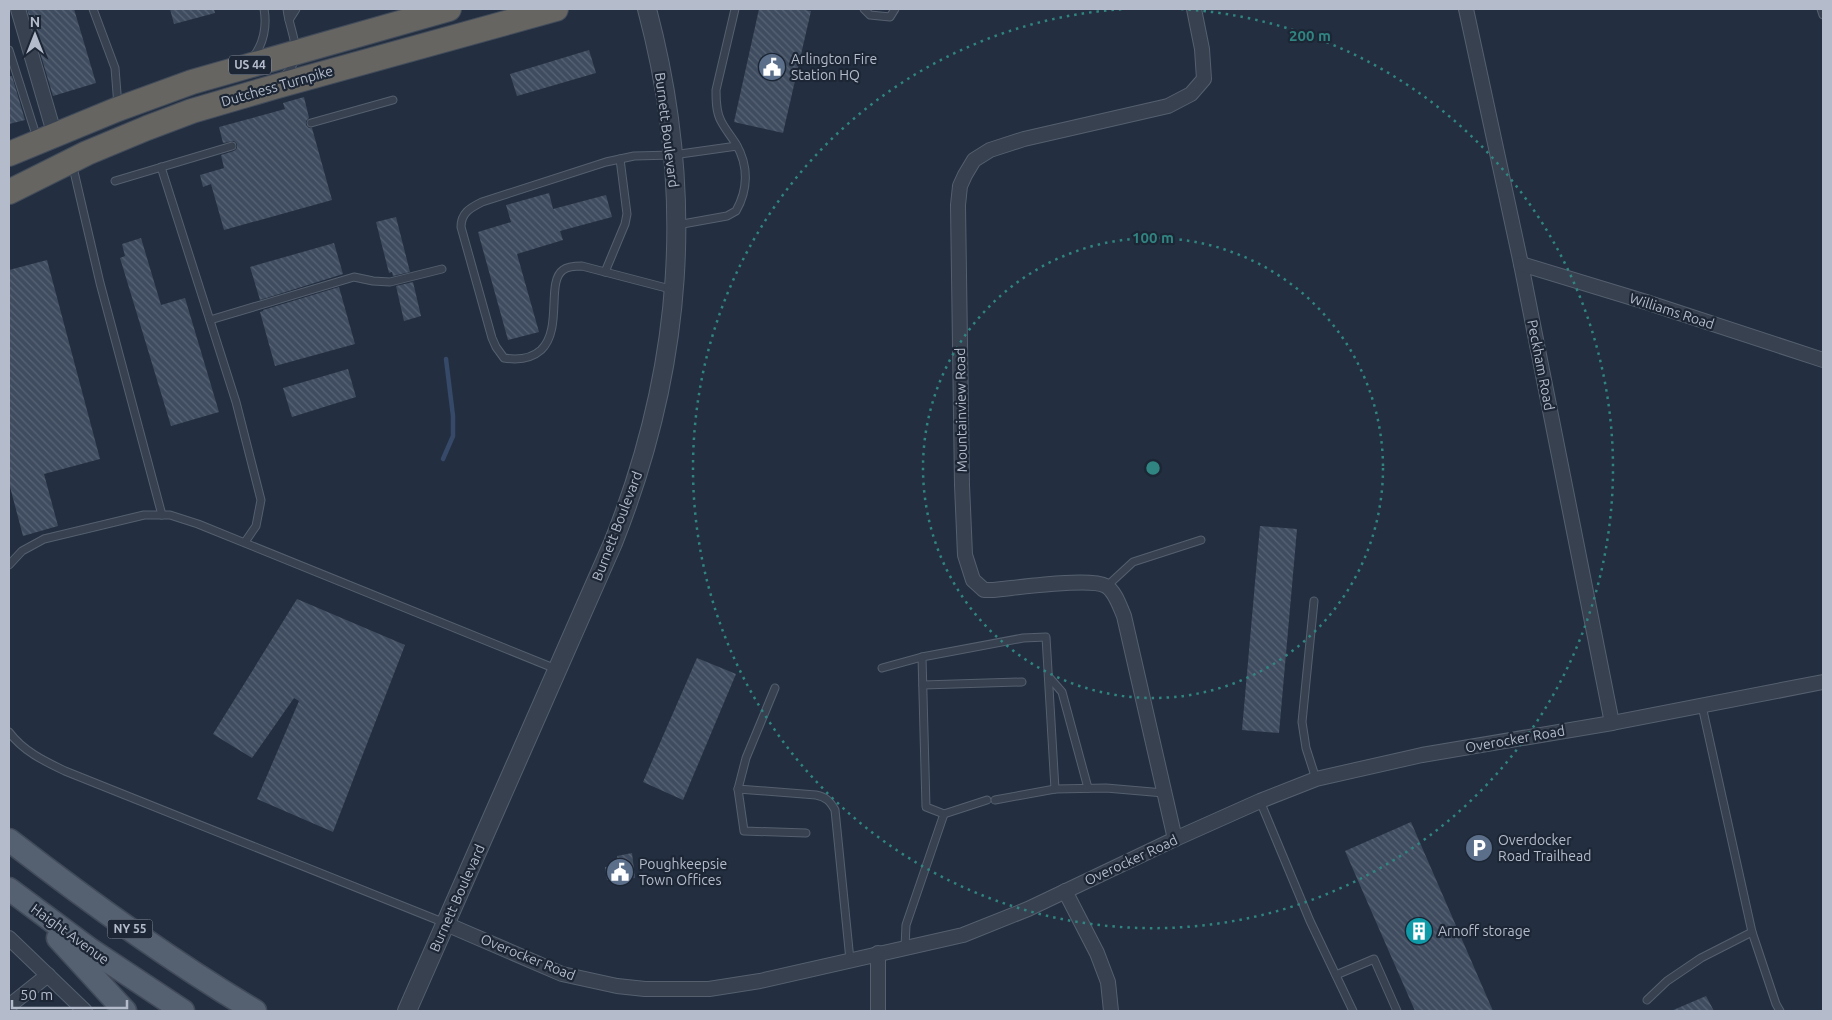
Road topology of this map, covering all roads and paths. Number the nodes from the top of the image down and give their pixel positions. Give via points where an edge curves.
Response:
1 (18, 9) edge
2 (93, 9) edge
3 (264, 9) edge
4 (288, 9) edge
5 (296, 9) edge
6 (556, 9) edge
7 (647, 9) edge
8 (735, 9) edge
9 (864, 9) edge
10 (895, 9) edge
11 (1194, 9) edge
12 (1466, 9) edge
13 (1821, 9) edge
14 (440, 10) edge
15 (1823, 15) edge
16 (289, 20) junction
17 (9, 50) edge
18 (297, 51) junction
19 (240, 67) junction
20 (244, 95) junction
21 (392, 100) dead end
22 (118, 109) junction
23 (311, 123) dead end
24 (47, 139) junction
25 (232, 146) dead end
26 (737, 146) junction
27 (9, 154) edge
28 (673, 155) junction
29 (620, 159) junction
30 (71, 161) junction
31 (9, 162) edge
32 (161, 167) junction
33 (115, 181) dead end
34 (9, 192) edge
35 (676, 225) junction
36 (1520, 264) junction
37 (442, 269) dead end
38 (605, 272) junction
39 (675, 290) junction
40 (210, 320) junction
41 (1823, 360) edge
42 (162, 515) junction
43 (1201, 540) dead end
44 (245, 542) junction
45 (9, 565) edge
46 (1107, 586) junction
47 (1314, 601) dead end
48 (922, 657) junction
49 (882, 668) dead end
50 (557, 670) junction
51 (1048, 676) junction
52 (1022, 682) dead end
53 (1823, 682) edge
54 (923, 685) junction
55 (775, 688) dead end
56 (1702, 706) junction
57 (1612, 723) junction
58 (9, 732) edge
59 (1316, 779) junction
60 (738, 788) junction
61 (1088, 788) junction
62 (1055, 789) junction
63 (1165, 793) junction
64 (987, 800) dead end
65 (995, 800) dead end
66 (1260, 801) junction
67 (944, 814) junction
68 (806, 833) dead end
69 (1175, 839) junction
70 (9, 840) edge
71 (1065, 891) junction
72 (16, 895) edge
73 (446, 924) junction
74 (1752, 932) junction
75 (9, 938) edge
76 (905, 947) junction
77 (878, 953) junction
78 (850, 960) junction
79 (48, 975) junction
80 (1336, 976) junction
81 (1647, 1000) dead end
82 (9, 1006) edge
83 (85, 1011) edge
84 (125, 1011) edge
85 (183, 1011) edge
86 (255, 1011) edge
87 (407, 1011) edge
88 (878, 1011) edge
89 (1111, 1011) edge
90 (1353, 1011) edge
91 (1397, 1011) edge
92 (1780, 1011) edge

1 - 24 street
2 - 22 lane via 115,68
3 - 19 lane via 265,26 260,46 255,55
4 - 16 lane
5 - 16 lane
6 - 20 highway, Dutchess Turnpike / US 44
7 - 28 street, Burnett Boulevard via 667,104
8 - 26 lane via 716,100 720,120
9 - 10 lane via 870,15 890,17
11 - 46 street, Mountainview Road via 1204,79 1191,94 1168,106 990,150 974,160 960,186 962,485 965,555 973,580 984,590 1086,582
12 - 36 street, Peckham Road
13 - 15 lane
14 - 18 highway, Dutchess Turnpike / US 44
16 - 18 lane
17 - 24 lane
18 - 19 highway, Dutchess Turnpike / US 44
18 - 20 lane via 292,67 279,80
19 - 22 highway, Dutchess Turnpike / US 44
20 - 30 highway, Dutchess Turnpike / US 44 via 161,122
21 - 23 lane
22 - 24 highway, Dutchess Turnpike / US 44
24 - 27 highway, US 44
24 - 31 street
25 - 32 lane
26 - 28 lane
26 - 35 lane via 746,180 736,212
28 - 29 lane
28 - 35 street, Burnett Boulevard
29 - 38 lane via 627,214
29 - 38 lane via 482,202 466,211 461,222 492,338 504,358 532,356 550,338 556,279 562,270 582,266
30 - 34 highway, Dutchess Turnpike / US 44
30 - 42 lane
32 - 33 lane
32 - 40 lane
35 - 39 street, Burnett Boulevard
36 - 41 street, Williams Road
36 - 57 street, Peckham Road
37 - 40 lane via 390,282 354,277
38 - 39 lane
39 - 50 street, Burnett Boulevard via 662,384 641,465 613,543
40 - 44 lane via 236,402 260,500 256,526
42 - 44 lane via 198,524
42 - 45 lane via 144,515 44,539 22,551
43 - 46 lane via 1133,562
44 - 50 lane
46 - 63 street via 1124,616
47 - 59 lane via 1302,722
48 - 49 lane
48 - 51 lane via 1022,638 1046,637
48 - 54 lane
50 - 73 street, Burnett Boulevard
51 - 61 lane via 1062,692
51 - 62 lane
52 - 54 lane
53 - 56 street, Overocker Road
54 - 67 lane via 926,807
55 - 60 lane via 746,758
56 - 57 street, Overocker Road
56 - 74 lane
57 - 59 street, Overocker Road via 1422,755
58 - 73 lane via 18,744 65,772
59 - 66 street, Overocker Road
60 - 68 lane via 744,831
60 - 78 lane via 816,795 830,801 835,810
61 - 62 lane
61 - 63 lane
62 - 65 lane
63 - 69 street
64 - 67 lane
66 - 69 street, Overocker Road
66 - 80 lane
67 - 76 lane via 906,925
69 - 71 street, Overocker Road
70 - 86 main road, NY 55 via 112,917
71 - 76 street, Overocker Road via 963,935
71 - 89 street via 1097,953 1108,982
72 - 84 main road
72 - 85 main road, Haight Avenue / NY 55
73 - 78 street, Overocker Road via 562,974 645,989 709,989
73 - 87 street, Burnett Boulevard
74 - 81 lane via 1701,958 1667,981
74 - 92 lane
75 - 79 street
76 - 77 street, Overocker Road
77 - 78 street, Overocker Road
77 - 88 street
79 - 82 street
79 - 83 street
80 - 90 lane
80 - 91 lane via 1374,959

